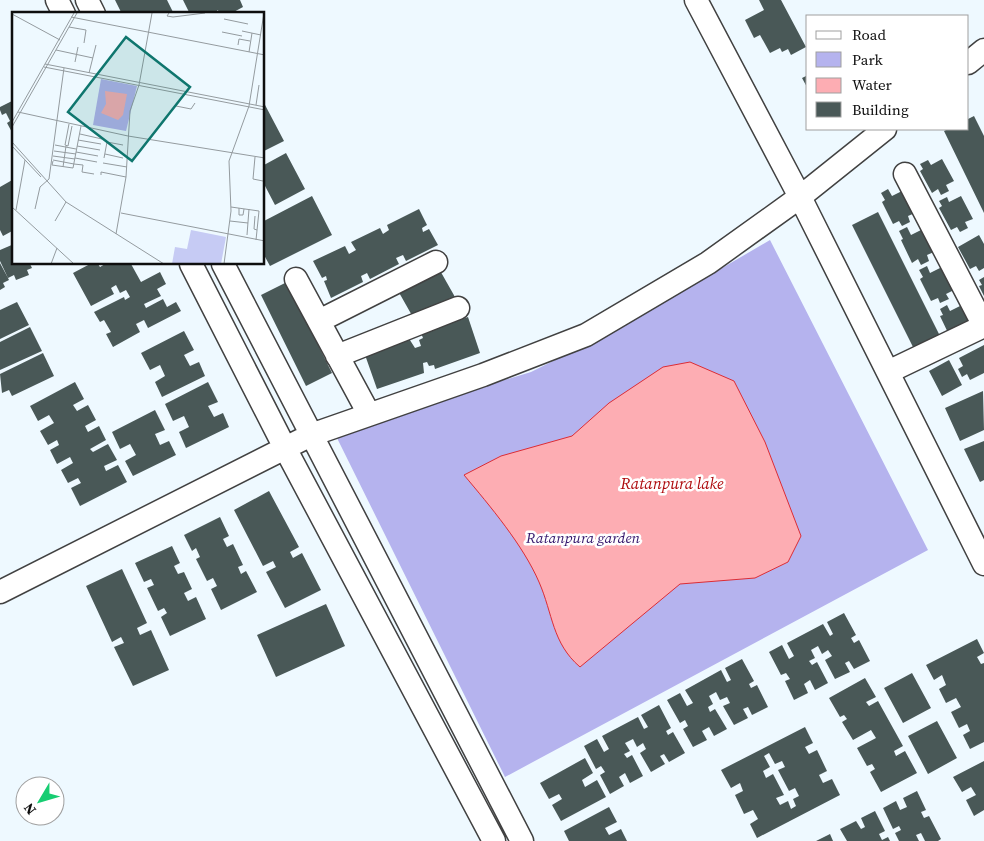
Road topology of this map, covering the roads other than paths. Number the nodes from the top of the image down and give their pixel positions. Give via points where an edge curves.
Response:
1 (57, 0) edge
2 (87, 0) edge
3 (696, 0) edge
4 (63, 12) edge
5 (93, 12) edge
6 (984, 50) edge
7 (969, 62) edge
8 (885, 130) edge
9 (905, 174) dead end
10 (800, 197) junction
11 (436, 262) dead end
12 (192, 265) edge
13 (224, 265) edge
14 (296, 279) dead end
15 (458, 308) dead end
16 (318, 321) junction
17 (984, 326) edge
18 (337, 356) junction
19 (888, 372) junction
20 (369, 414) junction
21 (311, 435) junction
22 (285, 448) junction
23 (984, 564) edge
24 (0, 592) edge
25 (494, 841) edge
26 (522, 841) edge

1 - 4 street
2 - 5 street
3 - 10 street
6 - 7 street
8 - 10 street
9 - 17 street
10 - 19 street
10 - 20 street via 708,263 586,335
11 - 16 street
12 - 22 street
13 - 21 street
14 - 16 street
15 - 18 street
16 - 18 street
17 - 19 street
18 - 20 street
19 - 23 street
20 - 21 street
21 - 22 street
21 - 26 street
22 - 24 street
22 - 25 street

